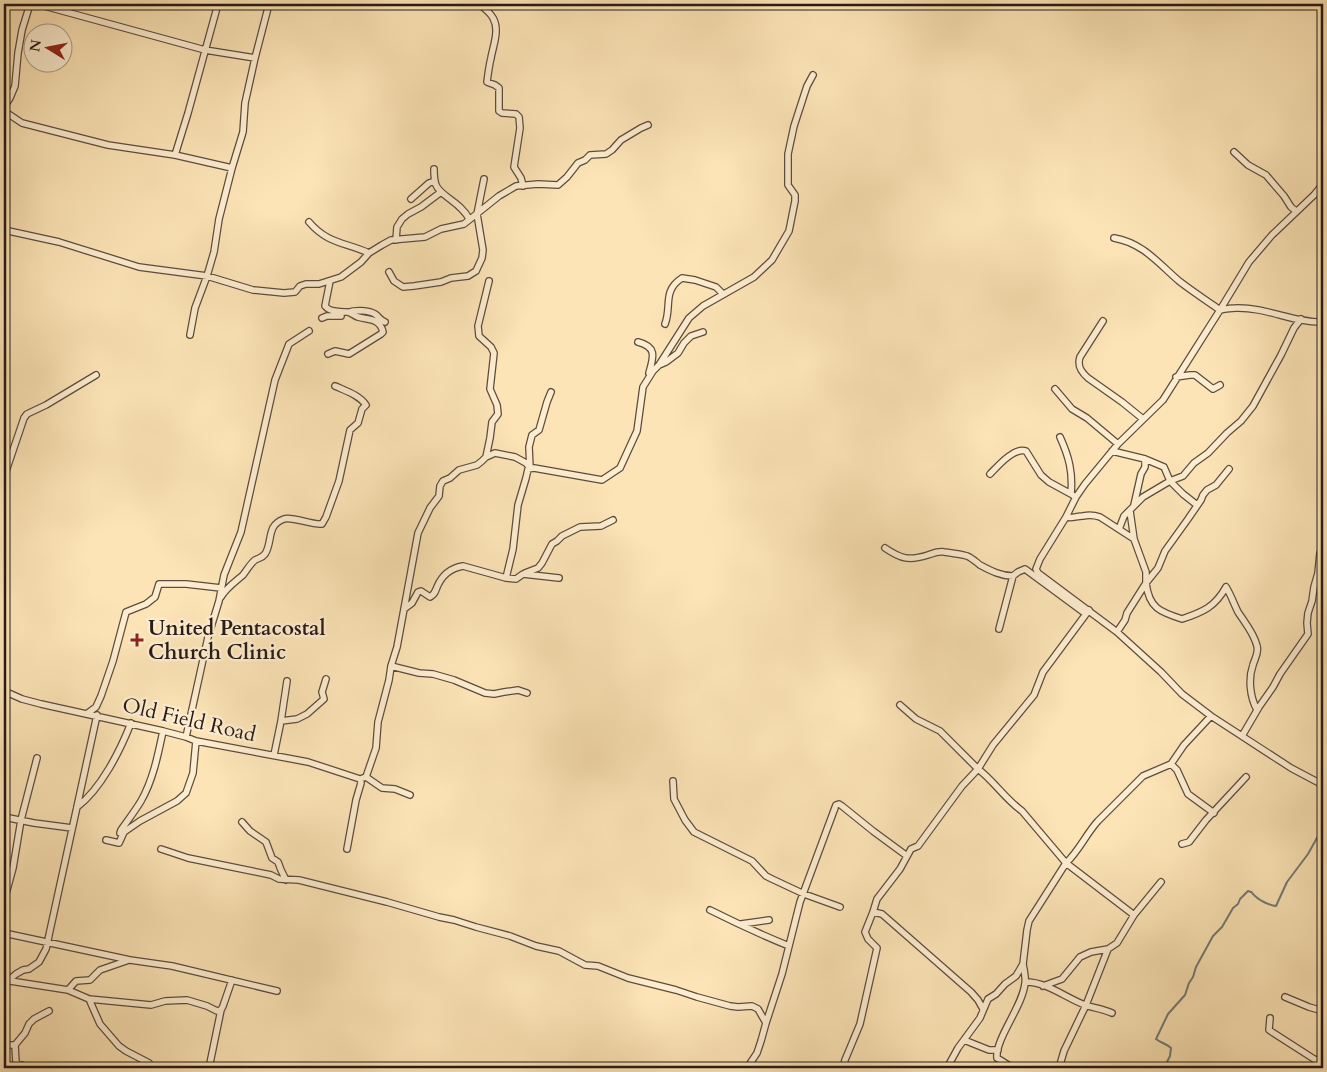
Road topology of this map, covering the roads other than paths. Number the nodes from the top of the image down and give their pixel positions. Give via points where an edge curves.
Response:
1 (30, 4) edge
2 (36, 4) edge
3 (218, 4) edge
4 (269, 4) edge
5 (479, 4) edge
6 (205, 50) junction
7 (255, 58) junction
8 (813, 75) dead end
9 (4, 107) edge
10 (4, 111) edge
11 (648, 125) dead end
12 (1234, 152) dead end
13 (175, 155) junction
14 (232, 168) junction
15 (434, 169) dead end
16 (484, 179) dead end
17 (435, 181) junction
18 (1323, 184) edge
19 (523, 186) junction
20 (441, 192) junction
21 (411, 199) dead end
22 (1296, 211) junction
23 (477, 214) junction
24 (469, 219) junction
25 (309, 222) dead end
26 (4, 230) edge
27 (1114, 238) dead end
28 (396, 240) junction
29 (368, 253) junction
30 (389, 272) dead end
31 (207, 276) junction
32 (330, 281) junction
33 (489, 281) dead end
34 (723, 294) junction
35 (1220, 310) junction
36 (349, 312) junction
37 (322, 318) dead end
38 (1301, 320) junction
39 (1103, 321) dead end
40 (385, 322) dead end
41 (1323, 322) edge
42 (665, 324) dead end
43 (309, 331) dead end
44 (703, 332) dead end
45 (190, 335) dead end
46 (638, 342) dead end
47 (328, 354) dead end
48 (660, 365) junction
49 (96, 375) dead end
50 (648, 377) junction
51 (1176, 377) junction
52 (1220, 385) dead end
53 (335, 386) dead end
54 (1055, 389) dead end
55 (551, 392) dead end
56 (1143, 419) junction
57 (1060, 437) dead end
58 (1118, 444) junction
59 (1112, 451) junction
60 (486, 457) junction
61 (1145, 459) junction
62 (530, 468) junction
63 (1229, 469) dead end
64 (990, 474) dead end
65 (1170, 480) junction
66 (4, 496) edge
67 (1074, 496) junction
68 (1197, 505) junction
69 (1132, 508) junction
70 (4, 516) edge
71 (1066, 517) junction
72 (613, 520) dead end
73 (1119, 529) junction
74 (1134, 539) junction
75 (884, 548) dead end
76 (1320, 552) dead end
77 (524, 574) junction
78 (1013, 576) junction
79 (506, 578) junction
80 (559, 578) dead end
81 (1146, 583) junction
82 (221, 588) junction
83 (219, 602) junction
84 (404, 609) junction
85 (1087, 612) junction
86 (999, 629) dead end
87 (1117, 632) junction
88 (391, 666) junction
89 (326, 678) dead end
90 (287, 681) dead end
91 (4, 692) edge
92 (528, 693) dead end
93 (900, 705) dead end
94 (1257, 710) junction
95 (88, 714) junction
96 (97, 715) junction
97 (1211, 716) junction
98 (281, 721) junction
99 (131, 723) junction
100 (163, 731) junction
101 (1242, 736) junction
102 (186, 737) junction
103 (196, 742) junction
104 (274, 755) junction
105 (37, 758) dead end
106 (1171, 764) junction
107 (978, 769) junction
108 (366, 777) junction
109 (1246, 777) dead end
110 (360, 779) junction
111 (673, 781) dead end
112 (1323, 785) edge
113 (410, 795) dead end
114 (77, 807) junction
115 (1214, 813) junction
116 (4, 817) edge
117 (21, 820) junction
118 (242, 822) dead end
119 (72, 828) junction
120 (106, 840) dead end
121 (119, 843) junction
122 (1182, 844) dead end
123 (161, 849) dead end
124 (346, 849) dead end
125 (907, 856) junction
126 (1066, 863) junction
127 (286, 880) junction
128 (1161, 882) dead end
129 (804, 894) junction
130 (4, 901) edge
131 (840, 908) dead end
132 (710, 910) dead end
133 (873, 912) junction
134 (1134, 915) junction
135 (769, 920) dead end
136 (741, 924) junction
137 (4, 933) edge
138 (48, 942) junction
139 (789, 946) junction
140 (1108, 949) junction
141 (130, 960) junction
142 (1024, 964) junction
143 (7, 980) edge
144 (232, 980) junction
145 (1026, 982) junction
146 (1043, 986) junction
147 (68, 990) junction
148 (277, 992) dead end
149 (1285, 996) dead end
150 (89, 999) junction
151 (1086, 1005) junction
152 (983, 1009) junction
153 (221, 1010) junction
154 (49, 1011) dead end
155 (1323, 1011) edge
156 (1112, 1013) dead end
157 (1270, 1018) dead end
158 (766, 1022) junction
159 (964, 1040) junction
160 (4, 1045) edge
161 (15, 1045) junction
162 (998, 1050) junction
163 (1323, 1062) edge
164 (149, 1063) dead end
165 (16, 1065) edge
166 (30, 1068) edge
167 (209, 1068) edge
168 (747, 1068) edge
169 (843, 1068) edge
170 (947, 1068) edge
171 (1013, 1068) edge
172 (1059, 1068) edge

1 - 9 street via 16,62 15,86
2 - 6 street
3 - 6 street
4 - 7 street
5 - 19 street via 496,24 487,82 499,88 499,111 516,114 519,120 514,167
6 - 7 street
6 - 13 street
7 - 14 street via 245,102 243,132
8 - 34 street via 794,126 788,154 788,185 796,200 790,232 772,260 754,276
10 - 13 street via 32,126 108,145
11 - 19 street via 621,140 606,154 590,155 578,163 558,185
12 - 22 street via 1266,175
13 - 14 street
14 - 31 street
15 - 17 street
16 - 23 street
17 - 20 street
17 - 21 street
18 - 22 street
19 - 23 street via 516,186 499,196
20 - 24 street via 466,212
20 - 28 street via 402,219 397,227
22 - 35 street via 1249,262
23 - 24 street
23 - 30 street via 483,250 476,272 414,286 403,286 394,281
24 - 28 street via 464,224 441,229 425,237
25 - 29 street via 328,238
26 - 31 street via 59,242 139,267
27 - 35 street via 1140,247 1179,281
28 - 29 street
29 - 32 street via 341,277
31 - 32 street via 254,290 284,293 295,292 306,284
31 - 45 street via 195,308
32 - 36 street via 325,306 338,313
33 - 60 street via 478,326 479,336 494,353 490,389 498,414 492,422
34 - 42 street via 716,287 682,278 675,282 670,292
34 - 48 street via 689,318
35 - 38 street via 1249,309
35 - 51 street
36 - 37 street
36 - 40 street via 370,312
36 - 47 street via 357,317 373,319 383,332 348,354 335,351
38 - 41 street
38 - 65 street via 1249,412 1183,476
39 - 56 street via 1080,357 1080,368 1083,374
43 - 82 street via 289,344 275,380 240,532
44 - 48 street via 691,336 678,353
46 - 50 street via 646,344 652,351
48 - 50 street
49 - 66 street via 24,418 5,474
50 - 62 street via 643,387 638,431 620,468 602,480
51 - 52 street via 1190,374 1214,389
51 - 56 street via 1163,400
53 - 83 street via 357,396 366,405 358,423 350,430 339,481 326,517 322,524 287,517 279,521 269,537 266,553 224,592
54 - 58 street via 1072,409
55 - 62 street via 539,430 532,435
56 - 58 street
57 - 67 street via 1069,458
58 - 59 street
59 - 61 street
59 - 67 street
60 - 62 street via 495,453 506,454
60 - 84 street via 477,465 458,470 443,480 439,496 418,533
61 - 65 street via 1164,467
61 - 69 street
62 - 79 street via 518,505
63 - 68 street via 1216,485 1203,494
64 - 67 street via 1018,450 1026,451 1041,475
65 - 68 street
65 - 69 street
66 - 70 street
67 - 71 street
68 - 81 street
69 - 73 street via 1124,516
69 - 74 street
71 - 73 street via 1094,515
71 - 85 street via 1036,569
72 - 77 street via 601,526 580,527 562,536 552,544 538,568
73 - 74 street
74 - 81 street via 1146,572
75 - 78 street via 906,559 935,552 968,556 999,575
76 - 94 street via 1308,613 1308,634
77 - 79 street via 516,580
77 - 80 street
78 - 85 street via 1025,569
78 - 86 street
79 - 84 street via 456,567 444,575 434,595 430,597 421,590
81 - 87 street
81 - 94 street via 1150,599 1158,611 1182,619 1209,608 1220,599 1226,587 1257,645 1250,683
82 - 83 street
82 - 95 street via 159,584 154,597 146,604 126,612 101,696
83 - 102 street
84 - 88 street
85 - 87 street
85 - 107 street via 1043,672 1034,695 992,745
87 - 97 street via 1182,694
88 - 92 street via 454,680 485,693 518,690
88 - 108 street via 378,722 376,748
89 - 98 street via 322,692 324,699 307,714
90 - 98 street
91 - 95 street, Old Field Road
93 - 107 street via 916,719 940,731
94 - 101 street
95 - 96 street, Old Field Road
96 - 99 street, Old Field Road
96 - 114 street
97 - 101 street
97 - 106 street
98 - 104 street
99 - 100 street, Old Field Road
99 - 114 street via 100,782
100 - 102 street, Old Field Road
100 - 121 street via 151,778 141,801 121,830
101 - 112 street
102 - 103 street, Old Field Road
103 - 104 street, Old Field Road
103 - 121 street via 193,772 186,793 124,832
104 - 110 street, Old Field Road
105 - 117 street
106 - 115 street via 1178,770 1188,794
106 - 126 street via 1138,780 1092,827
107 - 125 street
107 - 126 street via 1022,811
108 - 110 street
108 - 113 street via 382,788 395,788
109 - 115 street
110 - 124 street
111 - 129 street via 674,799 694,832 752,861 766,876
114 - 119 street
115 - 122 street via 1189,842
116 - 117 street
117 - 119 street
117 - 130 street
118 - 127 street via 266,842
119 - 138 street
120 - 121 street
123 - 127 street
125 - 129 street via 860,819 836,805
125 - 133 street via 877,899
126 - 134 street
126 - 142 street via 1029,921
127 - 158 street via 299,880 454,920 559,951 585,965 598,966 628,978 730,1006 752,1006 758,1009
128 - 134 street
129 - 131 street
129 - 139 street
132 - 136 street
133 - 152 street via 882,914 958,981
133 - 169 street via 865,932 877,948 860,1024
134 - 140 street via 1117,943
135 - 136 street
136 - 139 street
137 - 138 street
138 - 141 street
138 - 143 street via 39,962
139 - 158 street
140 - 146 street via 1080,957 1062,979
140 - 151 street
141 - 144 street
141 - 147 street via 100,970 90,980 76,981
142 - 145 street
142 - 152 street via 1016,976 988,999
143 - 147 street
144 - 148 street
144 - 153 street
145 - 146 street
145 - 162 street
146 - 151 street
147 - 150 street
149 - 155 street
150 - 153 street via 151,1005 187,1000
150 - 164 street via 100,1024 119,1046
151 - 156 street
151 - 172 street
152 - 159 street
153 - 167 street
154 - 161 street via 29,1024
157 - 163 street via 1269,1030
158 - 168 street via 761,1041
159 - 162 street via 989,1050
159 - 170 street
160 - 161 street
161 - 165 street
162 - 171 street via 996,1058
165 - 166 street

